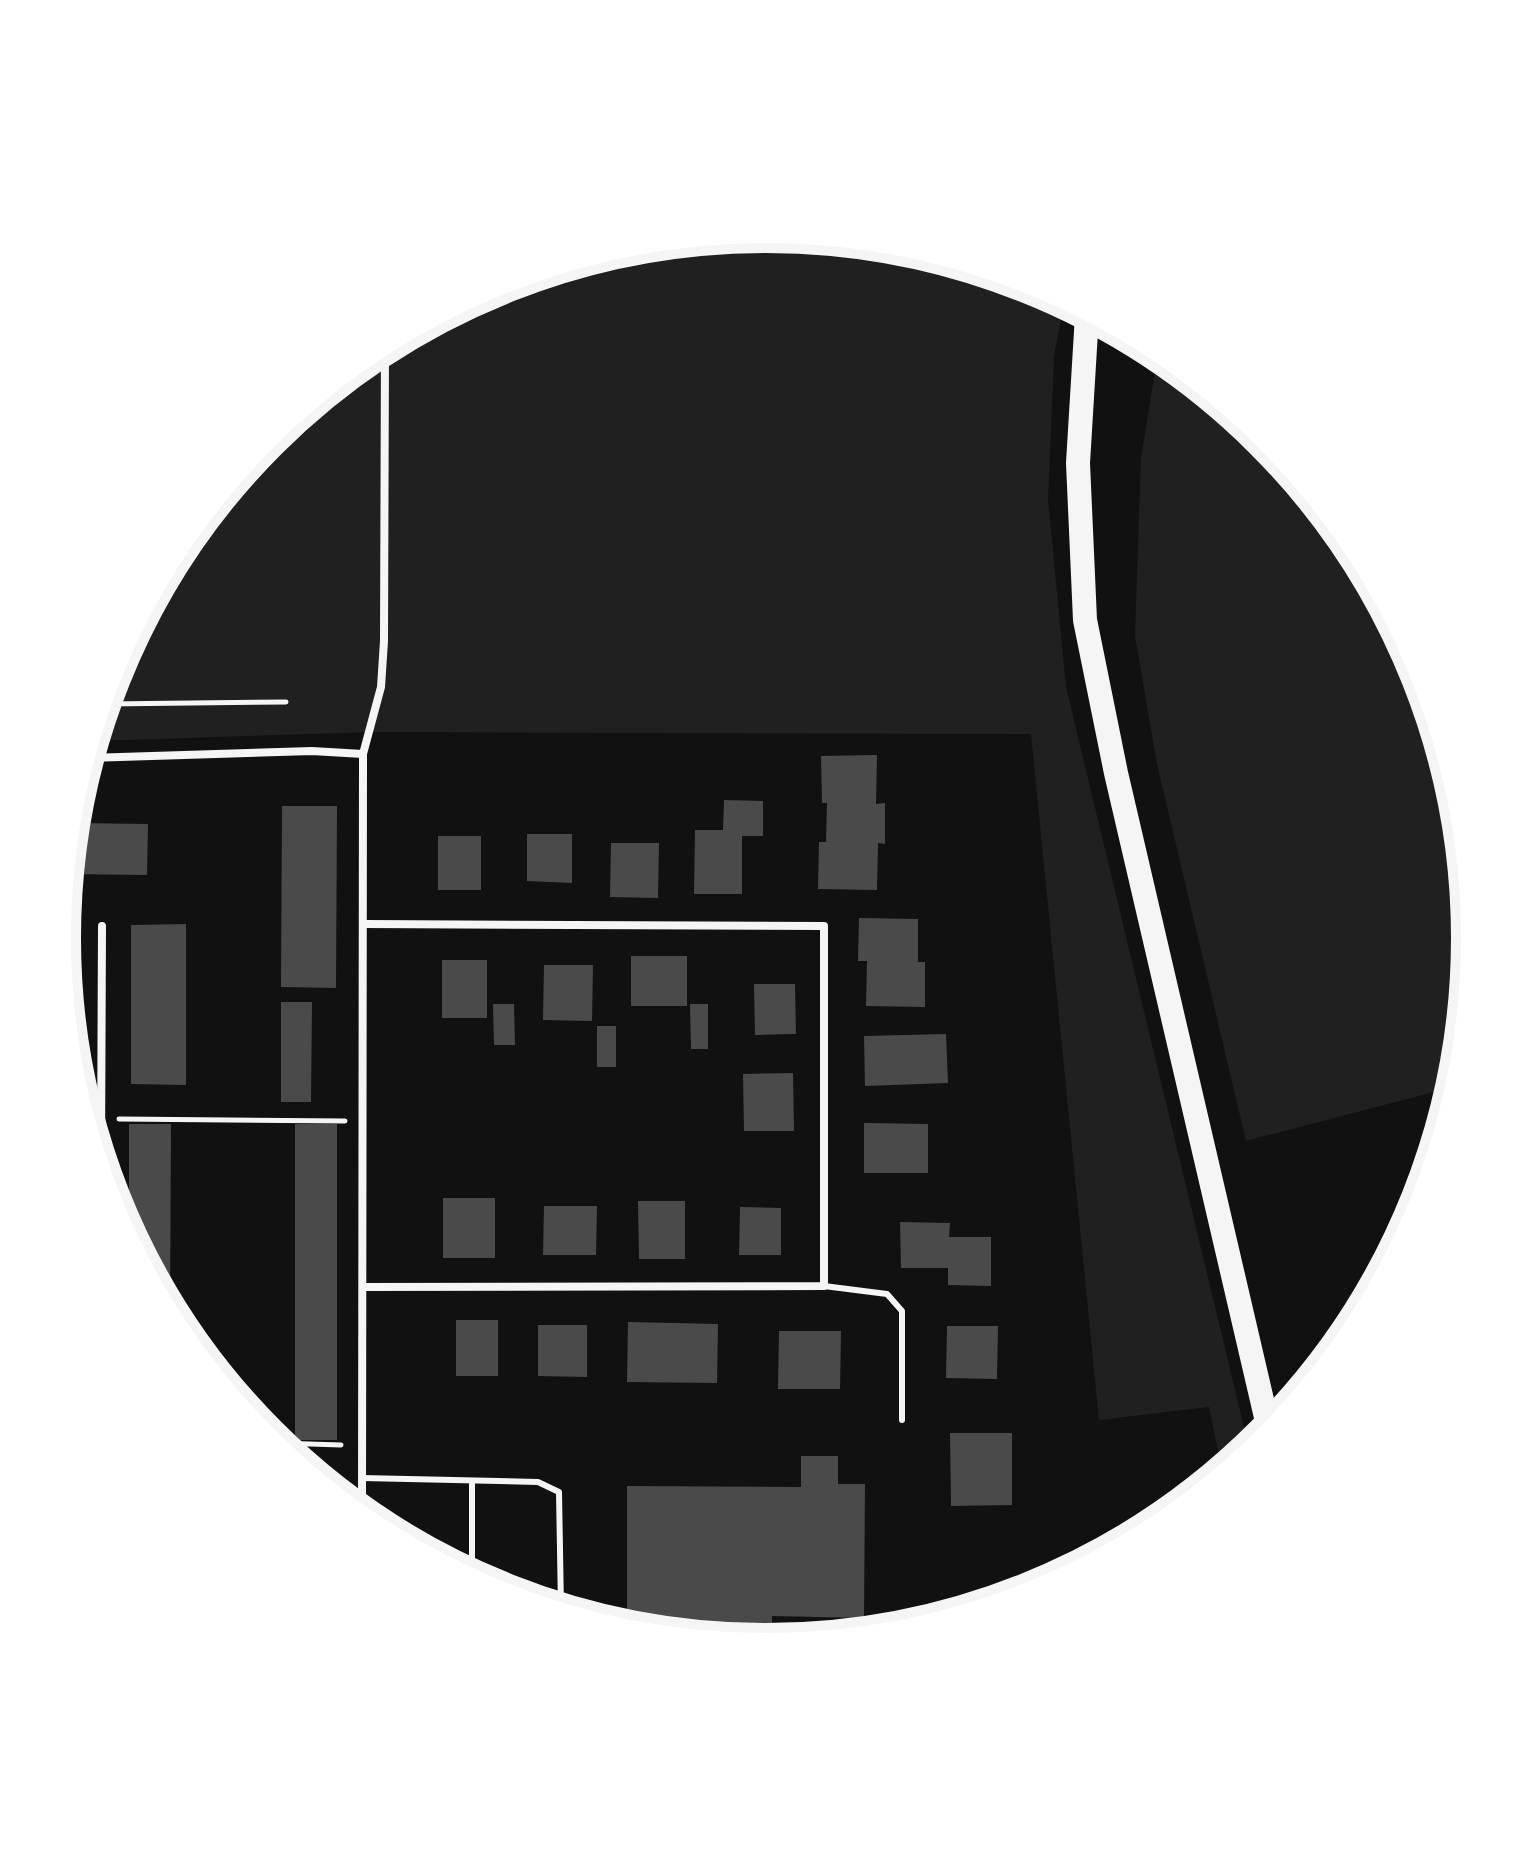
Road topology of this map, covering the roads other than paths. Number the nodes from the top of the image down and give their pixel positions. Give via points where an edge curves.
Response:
1 (1086, 327) edge
2 (385, 363) edge
3 (363, 754) junction
4 (100, 758) edge
5 (364, 924) junction
6 (102, 926) dead end
7 (101, 1120) edge
8 (824, 1286) junction
9 (363, 1287) junction
10 (1265, 1414) edge
11 (902, 1420) dead end
12 (362, 1478) junction
13 (472, 1481) junction
14 (362, 1497) edge
15 (472, 1562) edge
16 (561, 1596) edge

1 - 10 highway via 1078,463 1085,620
2 - 3 street via 384,641 381,687
3 - 4 street via 288,751
3 - 5 street
5 - 8 street via 824,926
5 - 9 street
6 - 7 street
8 - 9 street
8 - 11 lane via 887,1294 902,1311
9 - 12 street
12 - 13 lane
12 - 14 street
13 - 15 lane
13 - 16 lane via 538,1482 559,1492

